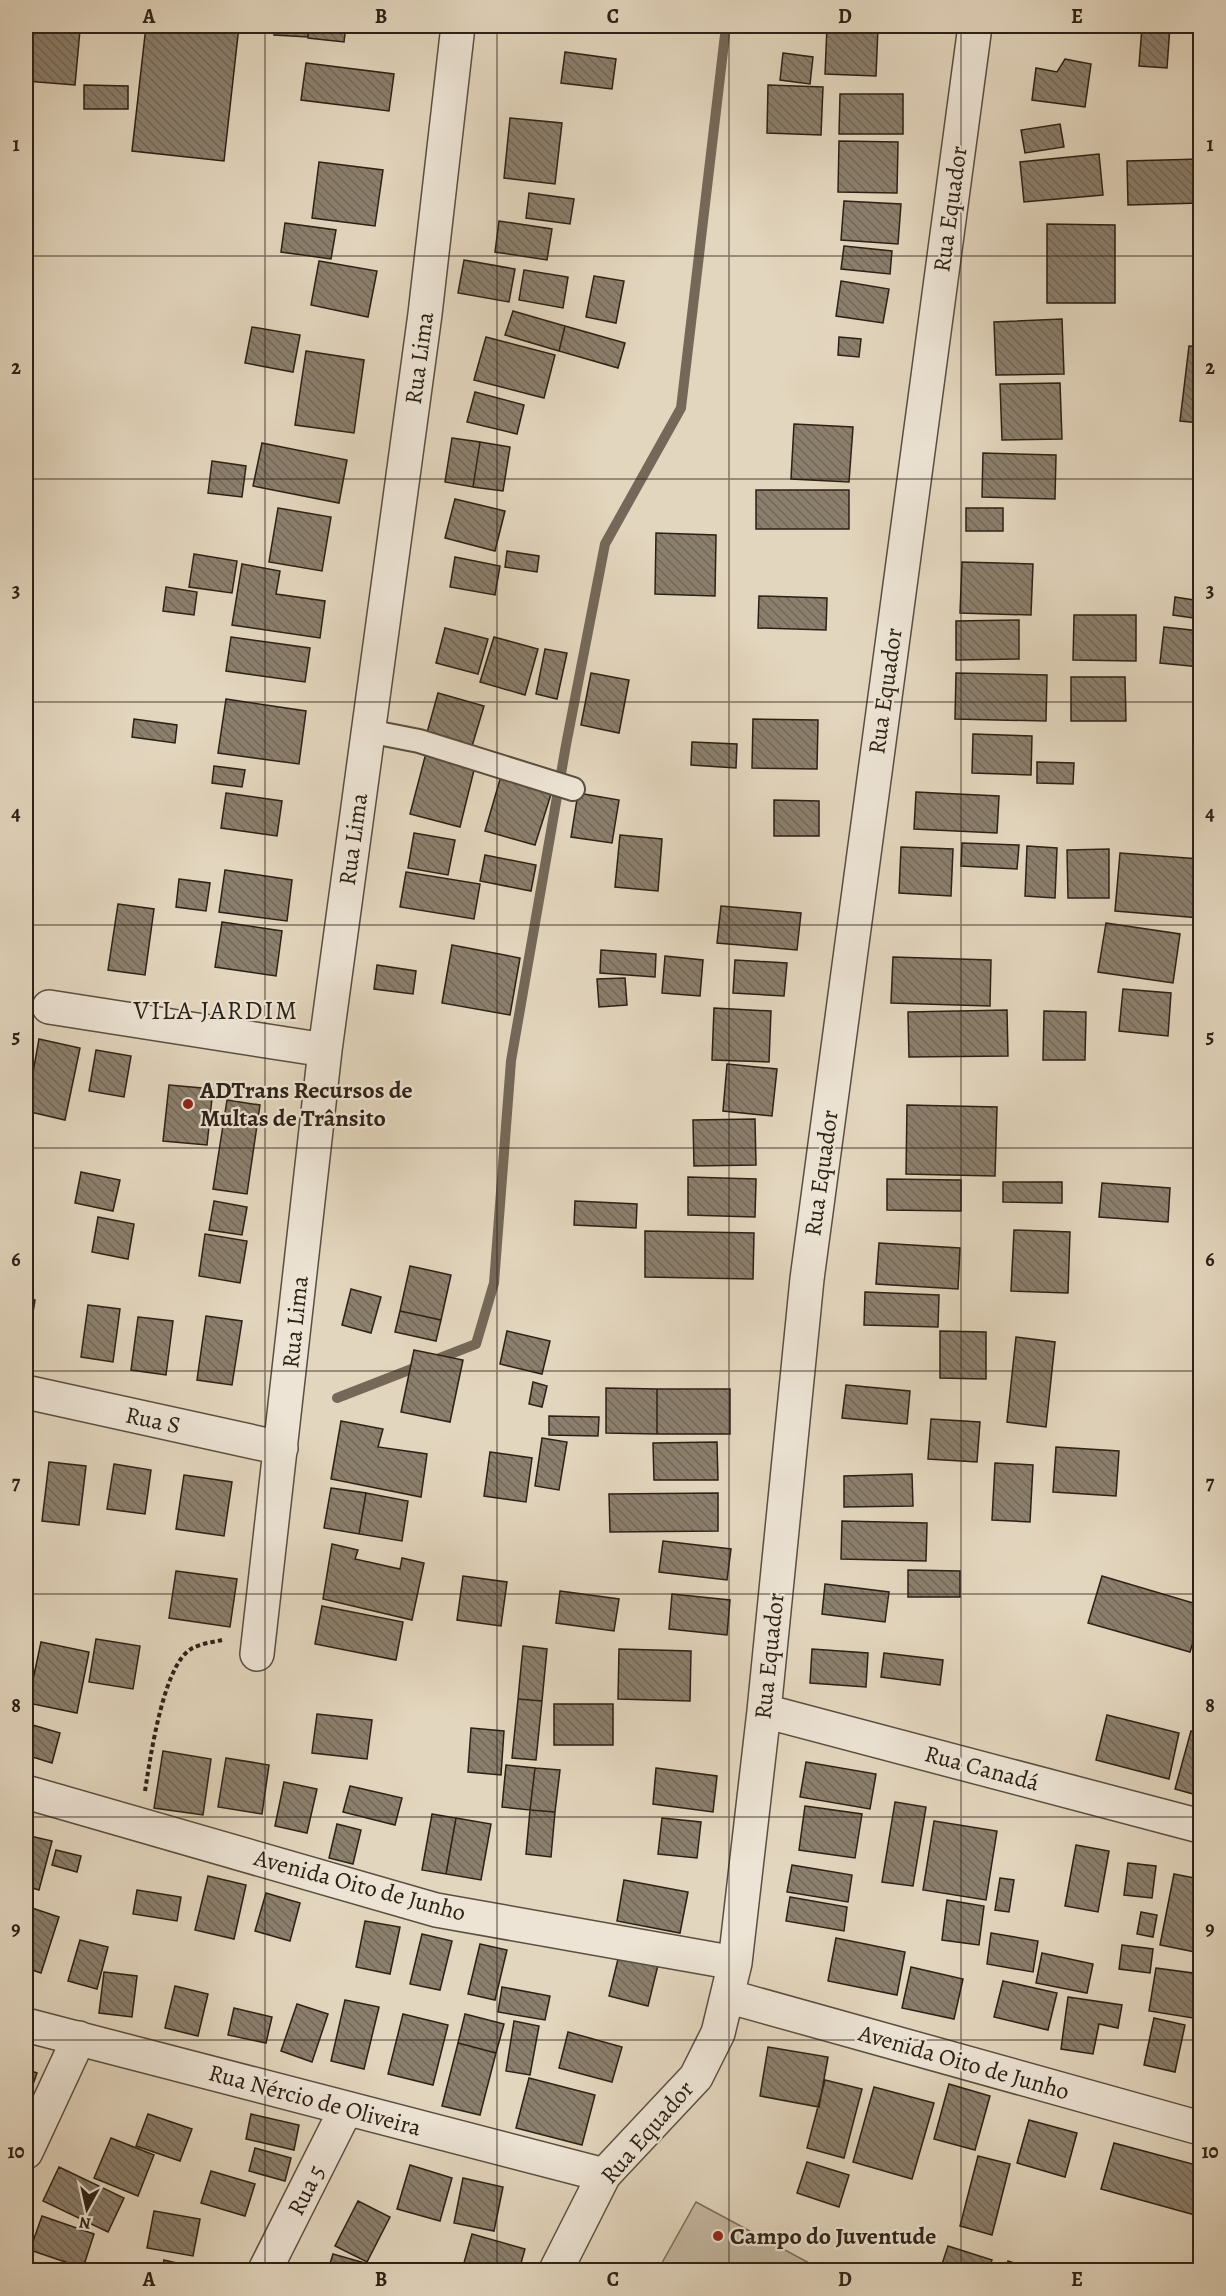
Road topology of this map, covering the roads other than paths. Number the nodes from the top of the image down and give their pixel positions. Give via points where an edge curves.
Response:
1 (458, 26) edge
2 (975, 26) edge
3 (368, 731) junction
4 (573, 789) dead end
5 (49, 1007) dead end
6 (324, 1050) junction
7 (26, 1392) edge
8 (281, 1448) junction
9 (257, 1649) road end
10 (764, 1711) junction
11 (26, 1792) edge
12 (1200, 1826) edge
13 (735, 1963) junction
14 (727, 1996) junction
15 (26, 2025) edge
16 (79, 2038) junction
17 (346, 2109) junction
18 (1200, 2128) edge
19 (26, 2152) edge
20 (604, 2175) junction
21 (265, 2271) edge
22 (556, 2271) edge

1 - 3 street, Rua Lima via 425,314
2 - 10 street, Rua Equador via 807,1279
3 - 4 lane via 419,741
3 - 6 street, Rua Lima
5 - 6 street
6 - 8 street, Rua Lima
7 - 8 street, Rua S
8 - 9 street, Rua Lima
10 - 12 street, Rua Canadá
10 - 13 street, Rua Equador
11 - 13 street, Avenida Oito de Junho via 436,1910
13 - 14 street, Rua Equador
14 - 18 street, Avenida Oito de Junho
14 - 20 street, Rua Equador via 718,2033 696,2077
15 - 16 street, Rua Nércio de Oliveira
16 - 17 street, Rua Nércio de Oliveira
16 - 19 street
17 - 20 street, Rua Nércio de Oliveira
17 - 21 street, Rua 5
20 - 22 street, Rua Equador

